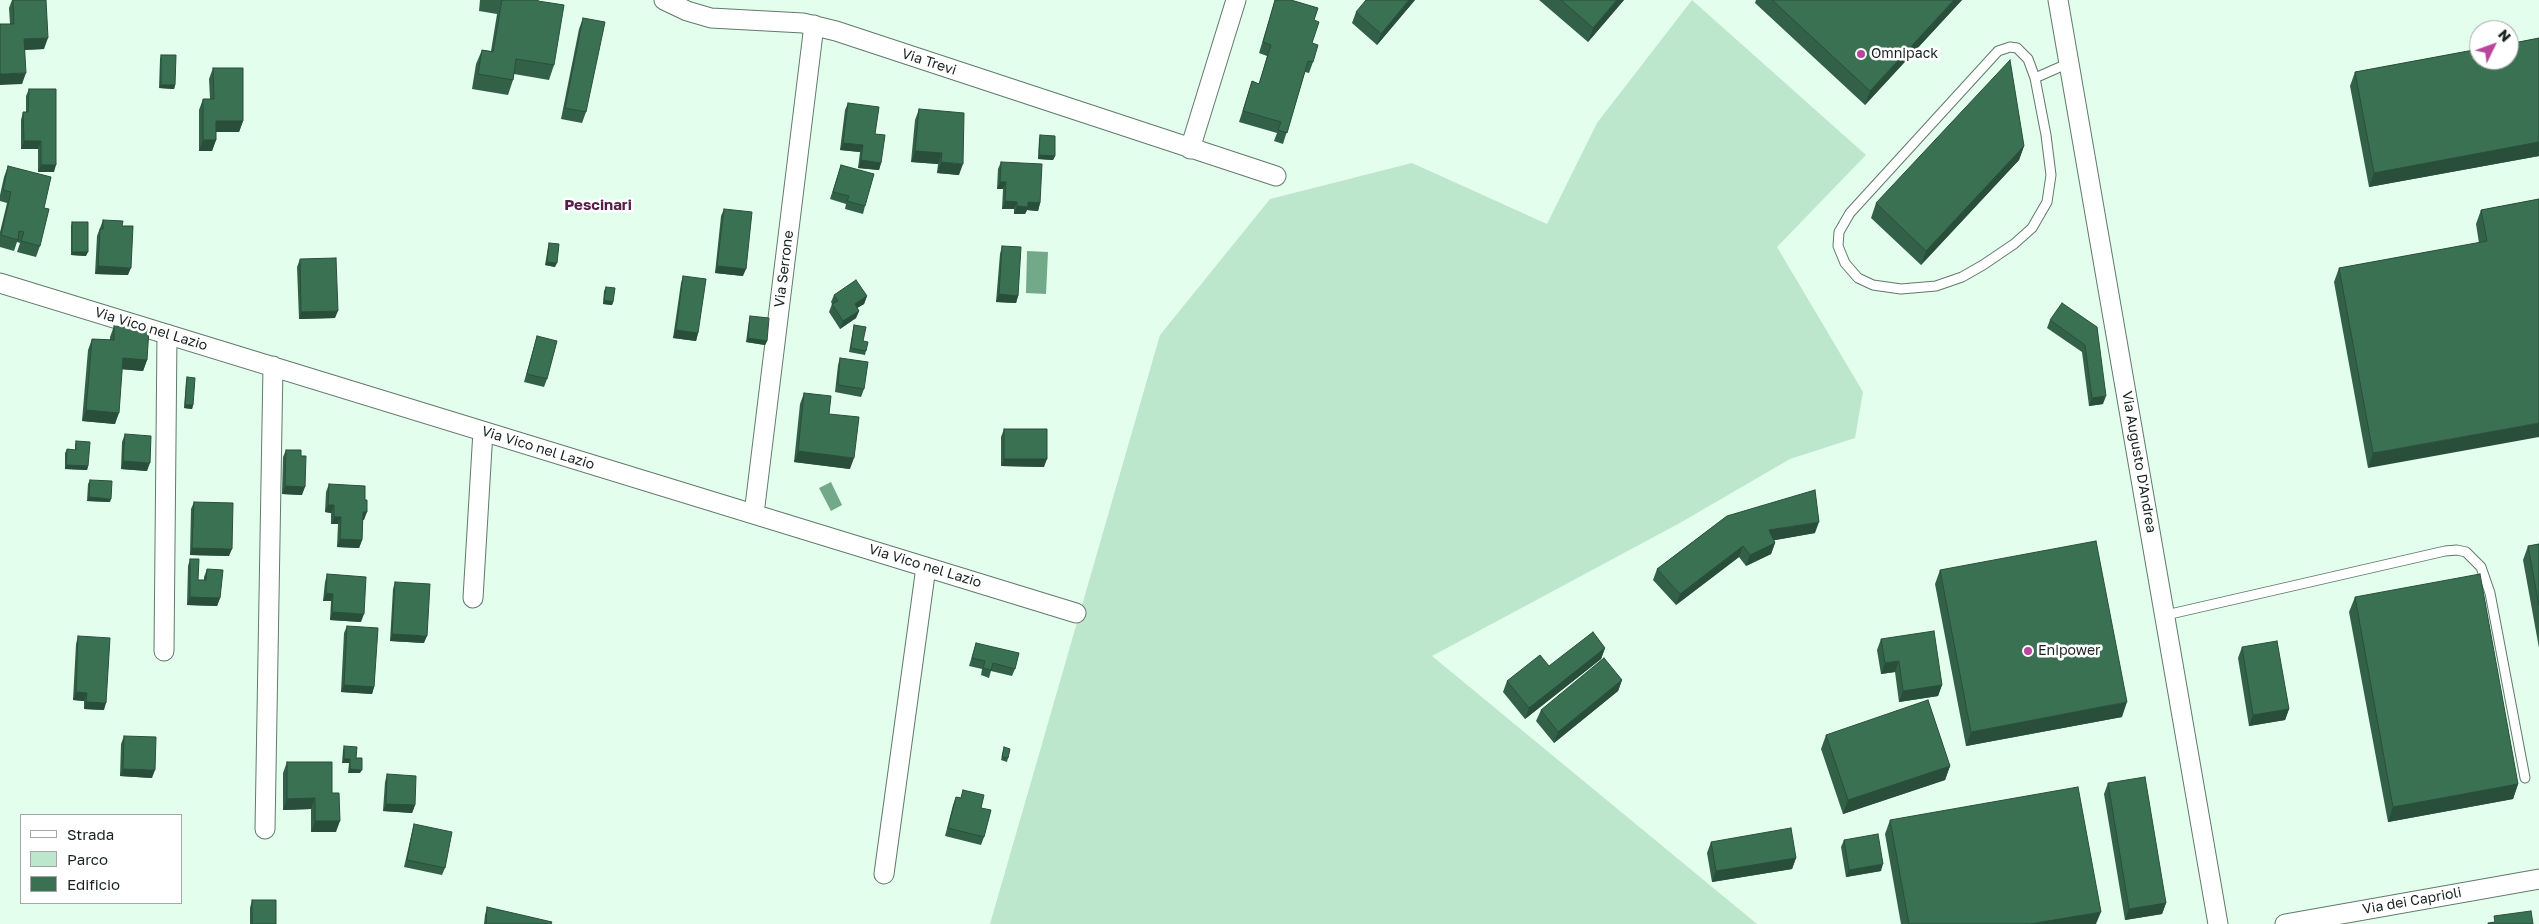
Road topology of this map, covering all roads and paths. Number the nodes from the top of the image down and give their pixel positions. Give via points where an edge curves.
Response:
1 (664, 0) edge
2 (1236, 0) edge
3 (2058, 0) edge
4 (814, 25) junction
5 (2069, 63) junction
6 (2035, 78) junction
7 (1190, 149) junction
8 (1276, 176) dead end
9 (0, 283) edge
10 (167, 334) junction
11 (273, 366) junction
12 (483, 431) junction
13 (754, 514) junction
14 (926, 567) junction
15 (473, 598) dead end
16 (1076, 612) dead end
17 (2166, 615) junction
18 (164, 651) dead end
19 (2525, 778) dead end
20 (265, 829) dead end
21 (884, 874) dead end
22 (2539, 879) edge
23 (2218, 924) edge
24 (2285, 924) edge

1 - 4 street, Via Trevi via 711,18
2 - 7 street
3 - 5 street, Via Augusto D'Andrea
4 - 7 street, Via Trevi
4 - 13 street, Via Serrone
5 - 6 lane
5 - 17 street, Via Augusto D'Andrea
6 - 6 lane via 2051,176 2047,202 2032,228 1983,265 1936,286 1891,288 1858,278 1845,263 1838,246 1839,232 1850,213 1998,51 2010,47 2022,52
7 - 8 street, Via Trevi
9 - 10 street, Via Vico nel Lazio
10 - 11 street, Via Vico nel Lazio
10 - 18 street
11 - 12 street, Via Vico nel Lazio
11 - 20 street
12 - 13 street, Via Vico nel Lazio
12 - 15 street
13 - 14 street, Via Vico nel Lazio
14 - 16 street, Via Vico nel Lazio
14 - 21 street
17 - 19 lane via 2445,551 2466,552 2482,567 2490,593
17 - 23 street, Via Augusto D'Andrea
22 - 24 street, Via dei Caprioli

